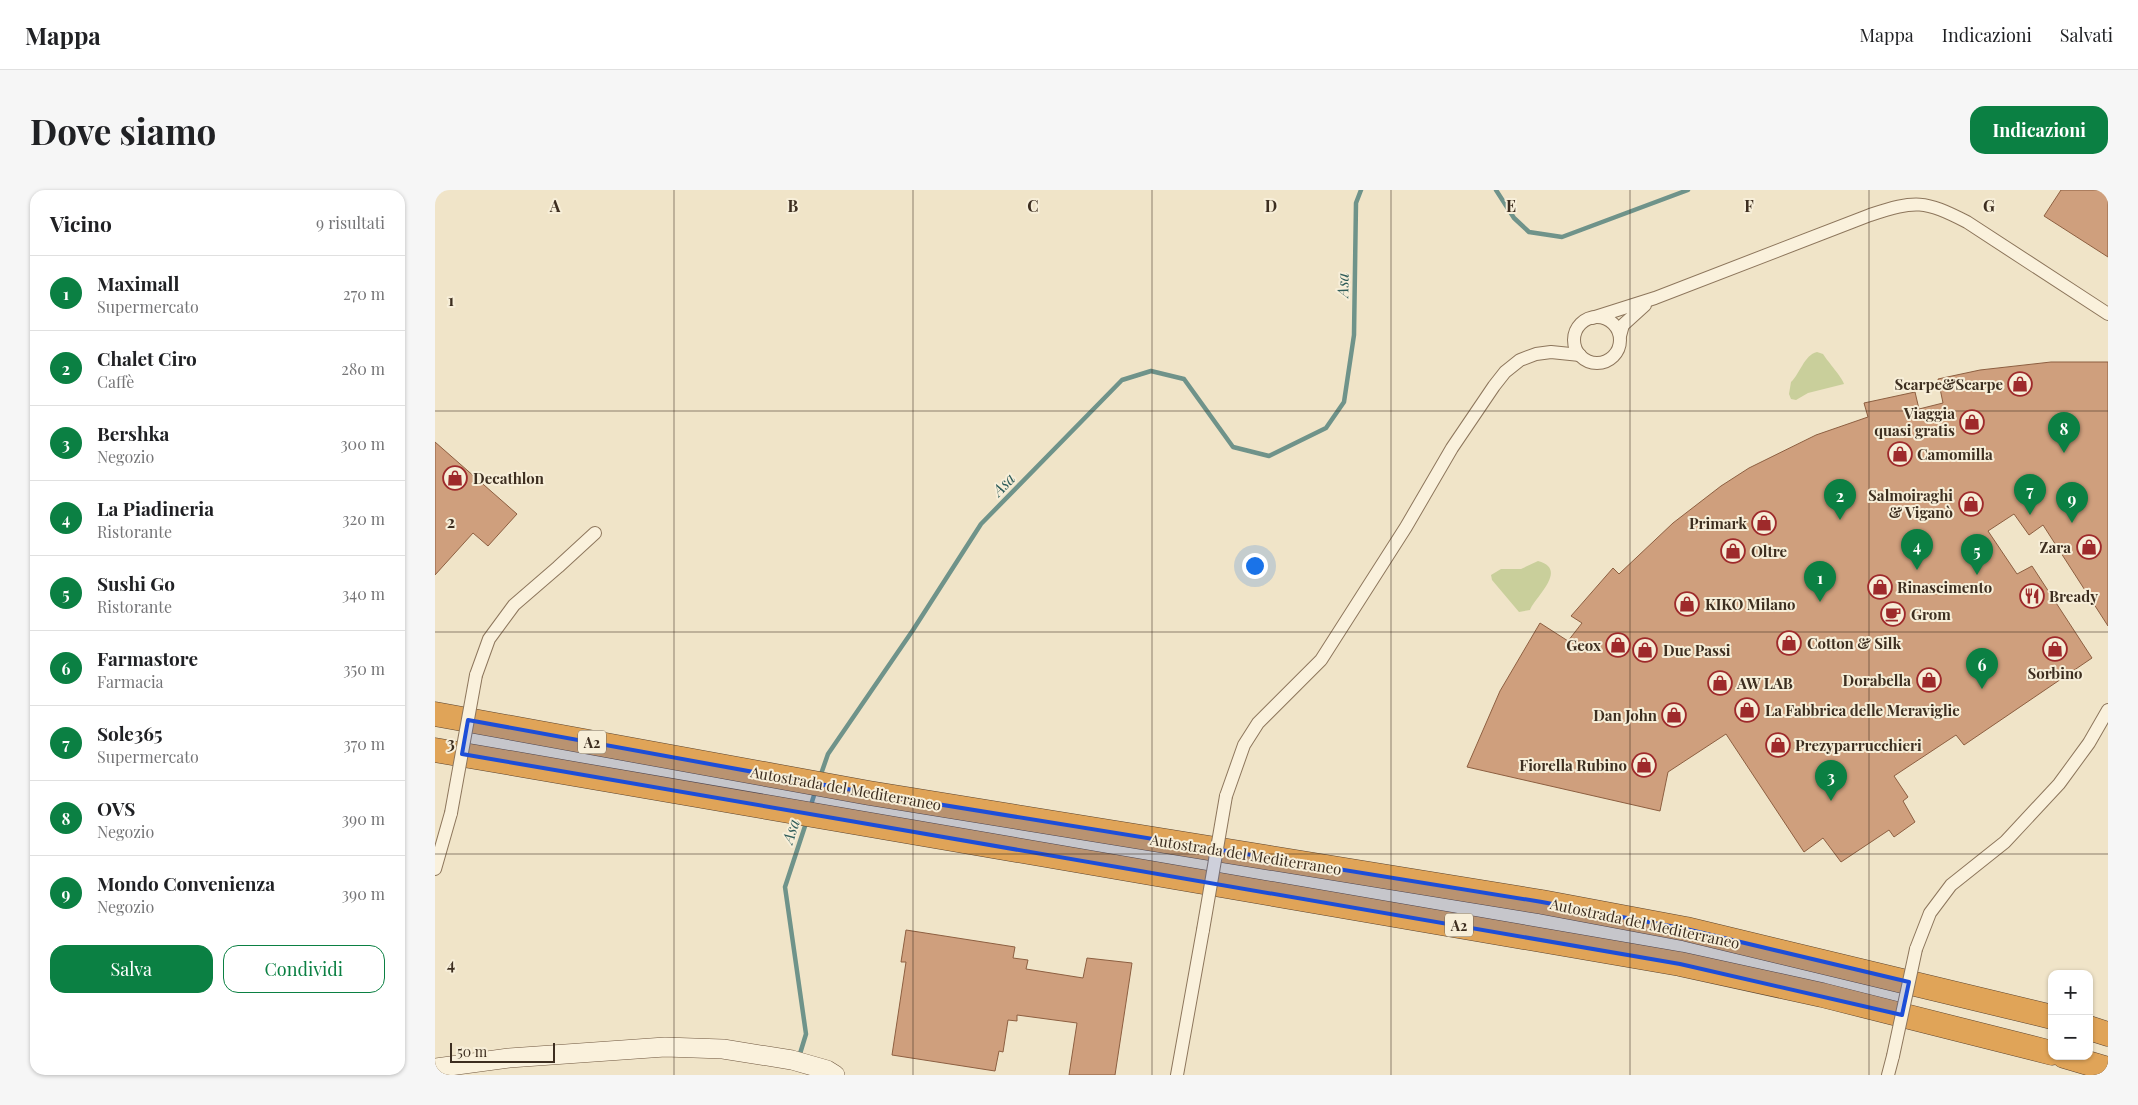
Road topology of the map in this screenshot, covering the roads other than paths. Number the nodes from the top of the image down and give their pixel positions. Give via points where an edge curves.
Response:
1 (1655, 298) junction
2 (2108, 314) edge
3 (1592, 318) junction
4 (1619, 336) junction
5 (1579, 355) junction
6 (595, 533) dead end
7 (2108, 710) edge
8 (440, 713) edge
9 (435, 750) edge
10 (435, 869) edge
11 (2048, 1017) edge
12 (2093, 1029) edge
13 (2108, 1034) edge
14 (2048, 1052) edge
15 (2078, 1060) edge
16 (435, 1068) edge
17 (2108, 1069) edge
18 (835, 1075) edge
19 (1177, 1075) edge
20 (1888, 1075) edge

1 - 2 street via 1900,205 1921,204 1942,209 1967,222
1 - 3 street
1 - 4 street via 1623,325
3 - 4 street via 1607,320 1617,329
3 - 5 street via 1576,332
4 - 5 street via 1618,350 1608,360 1593,363
5 - 19 street, bridge via 1551,352 1528,357 1505,372 1452,448 1321,660 1258,723 1244,745 1226,796
6 - 10 street, bridge via 514,604 489,639 476,675 451,813
7 - 20 street, bridge via 2059,784 2005,842 1951,885 1930,913 1916,949
8 - 11 highway, Autostrada del Mediterraneo / A2 via 869,793 1562,905 1686,929
9 - 14 highway, A2 via 1680,964 1832,997
12 - 13 highway
15 - 17 highway
16 - 18 street via 509,1058 665,1047 723,1049 792,1060

